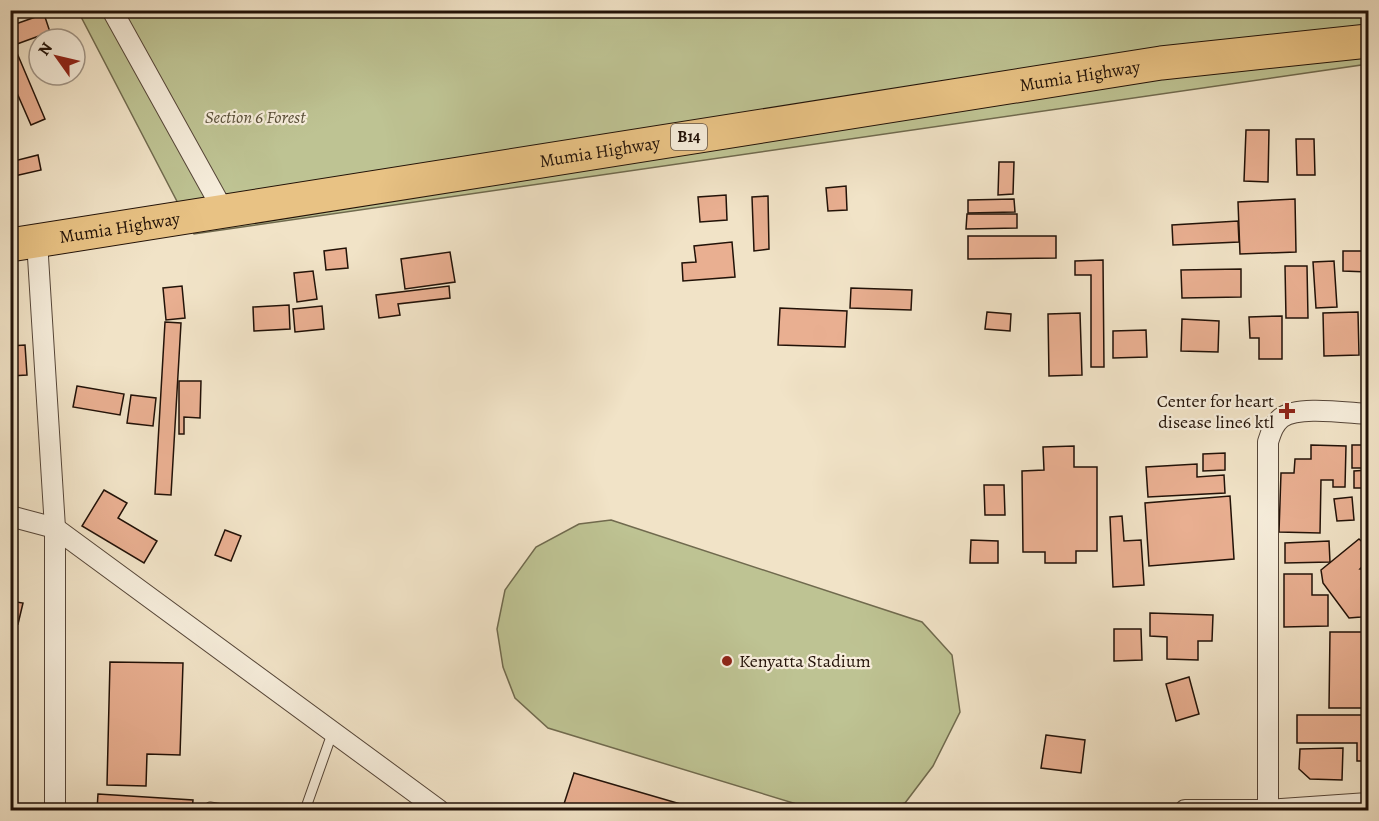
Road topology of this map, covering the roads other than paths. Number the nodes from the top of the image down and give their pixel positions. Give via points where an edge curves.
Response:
1 (112, 10) edge
2 (1368, 41) edge
3 (223, 210) junction
4 (24, 243) edge
5 (1368, 414) edge
6 (10, 516) edge
7 (55, 528) junction
8 (333, 731) junction
9 (1368, 803) edge
10 (210, 807) dead end
11 (55, 810) edge
12 (229, 810) edge
13 (305, 810) edge
14 (439, 810) edge
15 (1185, 810) edge
16 (1268, 810) edge

1 - 3 street
2 - 3 highway, Mumia Highway / B14 via 1161,63
3 - 4 highway, Mumia Highway / B14
4 - 7 street
5 - 16 street via 1295,411 1273,427 1268,442
6 - 7 street
7 - 8 street
7 - 11 street
8 - 13 lane
8 - 14 street
9 - 16 street
10 - 12 lane
15 - 16 street

